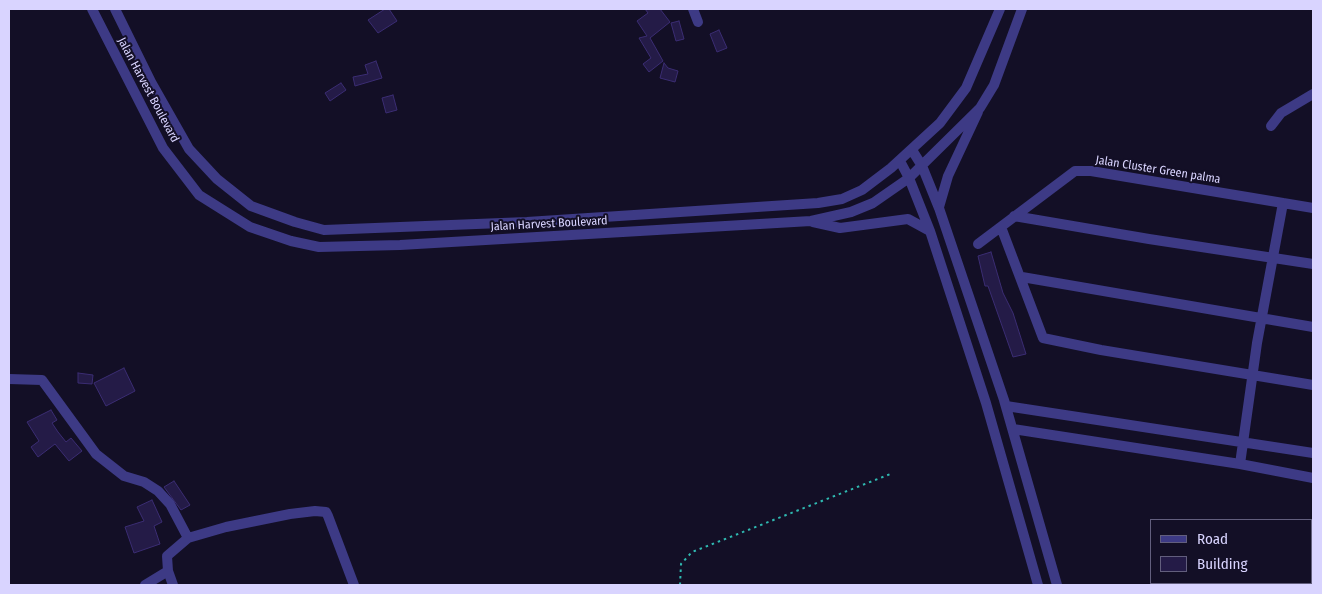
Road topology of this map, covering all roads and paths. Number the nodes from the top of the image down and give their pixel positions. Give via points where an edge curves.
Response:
1 (92, 9) edge
2 (115, 9) edge
3 (693, 9) edge
4 (1000, 9) edge
5 (1022, 9) edge
6 (698, 22) dead end
7 (1313, 94) edge
8 (980, 108) junction
9 (1271, 126) dead end
10 (912, 150) junction
11 (900, 161) junction
12 (922, 166) junction
13 (909, 178) junction
14 (1283, 203) junction
15 (939, 208) junction
16 (1313, 208) edge
17 (1014, 216) junction
18 (588, 217) junction
19 (811, 221) junction
20 (1001, 227) junction
21 (930, 231) junction
22 (590, 234) junction
23 (978, 244) dead end
24 (1273, 257) junction
25 (1313, 264) edge
26 (1022, 277) junction
27 (1262, 319) junction
28 (1313, 327) edge
29 (1253, 374) junction
30 (9, 381) edge
31 (1313, 385) edge
32 (1006, 406) junction
33 (1013, 430) junction
34 (1313, 453) edge
35 (1241, 454) junction
36 (894, 473) dead end
37 (1313, 478) edge
38 (188, 538) junction
39 (168, 571) junction
40 (145, 585) edge
41 (172, 585) edge
42 (354, 585) edge
43 (680, 585) edge
44 (1038, 585) edge
45 (1057, 585) edge

1 - 22 street, Jalan Harvest Boulevard via 163,148 199,195 250,227 319,247 400,246
2 - 18 street, Jalan Harvest Boulevard via 188,149 217,179 251,206 324,230
3 - 6 street
4 - 10 street, Jalan Harvest Boulevard via 966,88 940,123
5 - 8 street, Jalan Harvest Boulevard via 994,85
7 - 9 street via 1281,113
8 - 12 street, Jalan Harvest Boulevard
8 - 15 street via 948,176
10 - 11 street, Jalan Harvest Boulevard
10 - 12 street
11 - 13 street
11 - 18 street, Jalan Harvest Boulevard via 862,190 842,199
12 - 13 street, Jalan Harvest Boulevard
12 - 15 street
13 - 19 street, Jalan Harvest Boulevard via 873,203 842,215
13 - 21 street
14 - 16 street, Jalan Cluster Green palma
14 - 17 street, Jalan Cluster Green palma via 1075,171
14 - 24 street
15 - 32 street
17 - 20 street, Jalan Cluster Green palma
17 - 24 street
18 - 22 street
19 - 21 street via 840,228 908,219
19 - 22 street, Jalan Harvest Boulevard
20 - 23 street, Jalan Cluster Green palma
20 - 26 street
21 - 44 street via 986,403
24 - 25 street
24 - 27 street
26 - 27 street
26 - 29 street via 1040,334 1051,341
27 - 28 street
27 - 29 street
29 - 31 street
29 - 35 street
30 - 38 street via 42,380 96,454 124,476 144,482 158,491 170,504
32 - 33 street
32 - 35 street
33 - 35 street
33 - 45 street
34 - 35 street
35 - 37 street
36 - 43 path via 692,552 681,564
38 - 39 street via 167,556
38 - 42 street via 290,514 326,512
39 - 40 street
39 - 41 street

